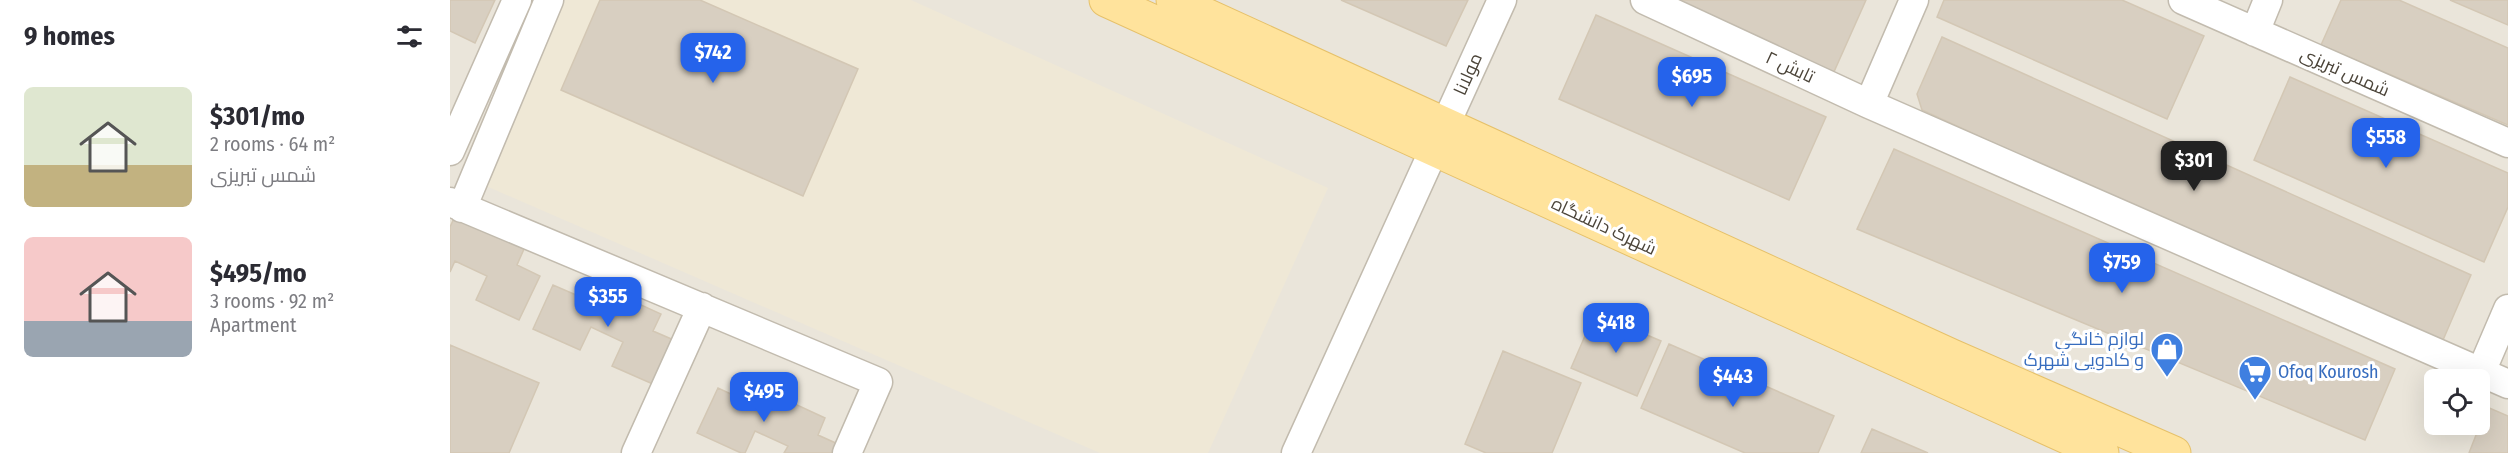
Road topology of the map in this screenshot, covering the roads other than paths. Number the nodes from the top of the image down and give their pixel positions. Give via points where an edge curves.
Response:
1 (517, 0) edge
2 (549, 0) edge
3 (1106, 0) edge
4 (1173, 0) edge
5 (1502, 0) edge
6 (1645, 0) edge
7 (1914, 0) edge
8 (2183, 0) edge
9 (2268, 0) edge
10 (2255, 32) junction
11 (1869, 104) junction
12 (1440, 136) junction
13 (2508, 143) edge
14 (450, 151) edge
15 (456, 205) edge
16 (702, 307) junction
17 (2508, 309) edge
18 (2474, 369) edge
19 (2482, 369) edge
20 (2490, 376) edge
21 (2508, 384) edge
22 (637, 453) edge
23 (847, 453) edge
24 (1296, 453) edge
25 (2102, 453) edge
26 (2174, 453) edge

1 - 14 street
2 - 15 street
3 - 12 main road, شهرک دانشگاه
4 - 12 main road
5 - 12 street, مولانا
6 - 11 street, تابش ۲
7 - 11 street
8 - 10 street, شمس تبریزی
9 - 10 street
10 - 13 street, شمس تبریزی
11 - 18 street, تابش ۲
12 - 24 street, مولانا
12 - 25 main road, شهرک دانشگاه
12 - 26 main road
15 - 16 street
16 - 22 street
16 - 23 street via 878,382
17 - 19 street
20 - 21 street, تابش ۲

